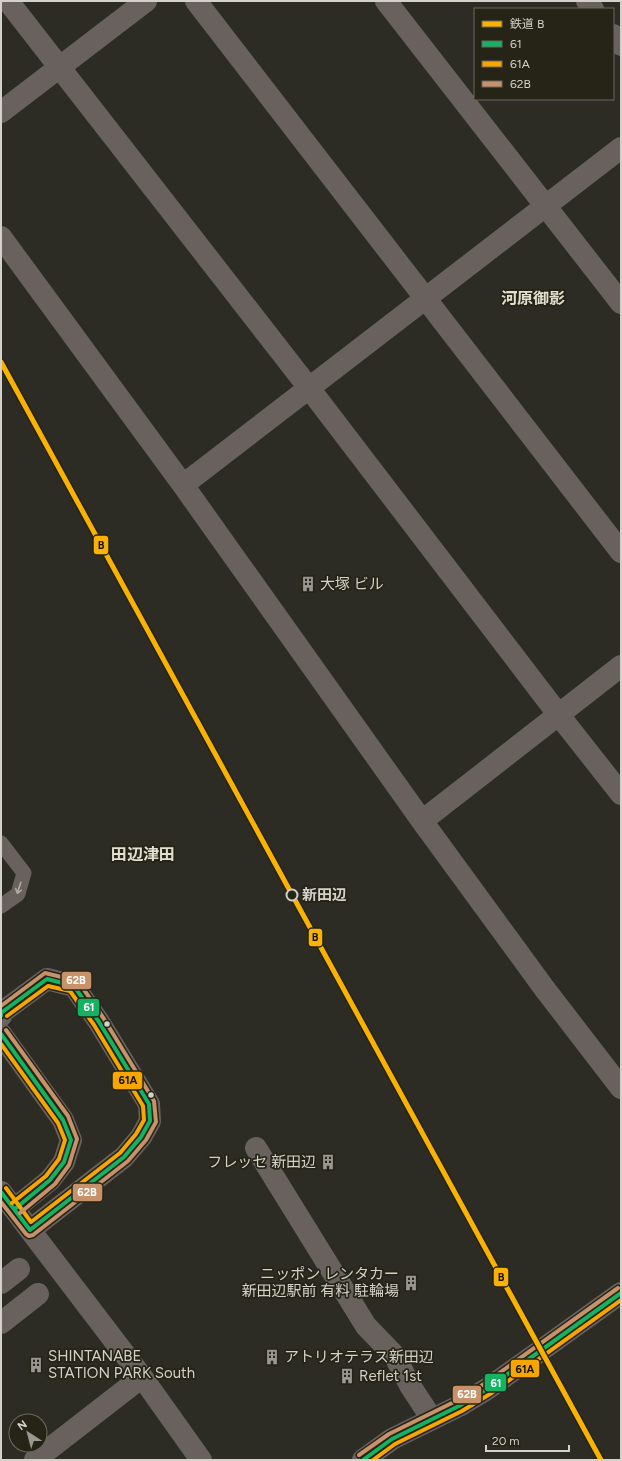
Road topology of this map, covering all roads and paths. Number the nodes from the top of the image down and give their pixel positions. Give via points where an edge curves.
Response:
1 (8, 1) edge
2 (146, 1) edge
3 (196, 1) edge
4 (386, 1) edge
5 (614, 36) edge
6 (621, 45) edge
7 (59, 66) junction
8 (1, 112) edge
9 (621, 148) edge
10 (546, 206) junction
11 (1, 237) edge
12 (426, 299) junction
13 (621, 303) edge
14 (309, 388) junction
15 (183, 485) junction
16 (621, 552) edge
17 (621, 666) edge
18 (558, 714) junction
19 (621, 794) edge
20 (422, 820) junction
21 (1, 844) edge
22 (1, 906) edge
23 (1, 1016) edge
24 (1, 1034) edge
25 (621, 1088) edge
26 (256, 1148) dead end
27 (1, 1192) edge
28 (14, 1209) junction
29 (30, 1230) junction
30 (19, 1269) dead end
31 (1, 1283) edge
32 (621, 1293) edge
33 (38, 1294) dead end
34 (1, 1323) edge
35 (142, 1377) junction
36 (432, 1419) junction
37 (35, 1460) edge
38 (201, 1460) edge
39 (363, 1460) edge

1 - 7 street
2 - 7 street
3 - 12 street
4 - 10 street
5 - 6 street
7 - 8 street
7 - 14 street
9 - 10 street
10 - 12 street
10 - 13 street
11 - 15 street
12 - 14 street
12 - 16 street
14 - 15 street
14 - 18 street
15 - 20 street
17 - 18 street
18 - 19 street
18 - 20 street
20 - 25 street via 544,988
21 -> 22 lane via 24,873 18,894
23 - 29 street via 1,1013 47,979 74,986 149,1104 150,1121 124,1158
24 - 28 street via 63,1120 71,1140 64,1162 50,1180
26 - 36 street via 366,1326 394,1355
27 - 28 street
28 - 29 street
29 - 35 street
30 - 31 street
32 - 36 street via 487,1389
33 - 34 street
35 - 37 street
35 - 38 street
36 - 39 street via 392,1439

